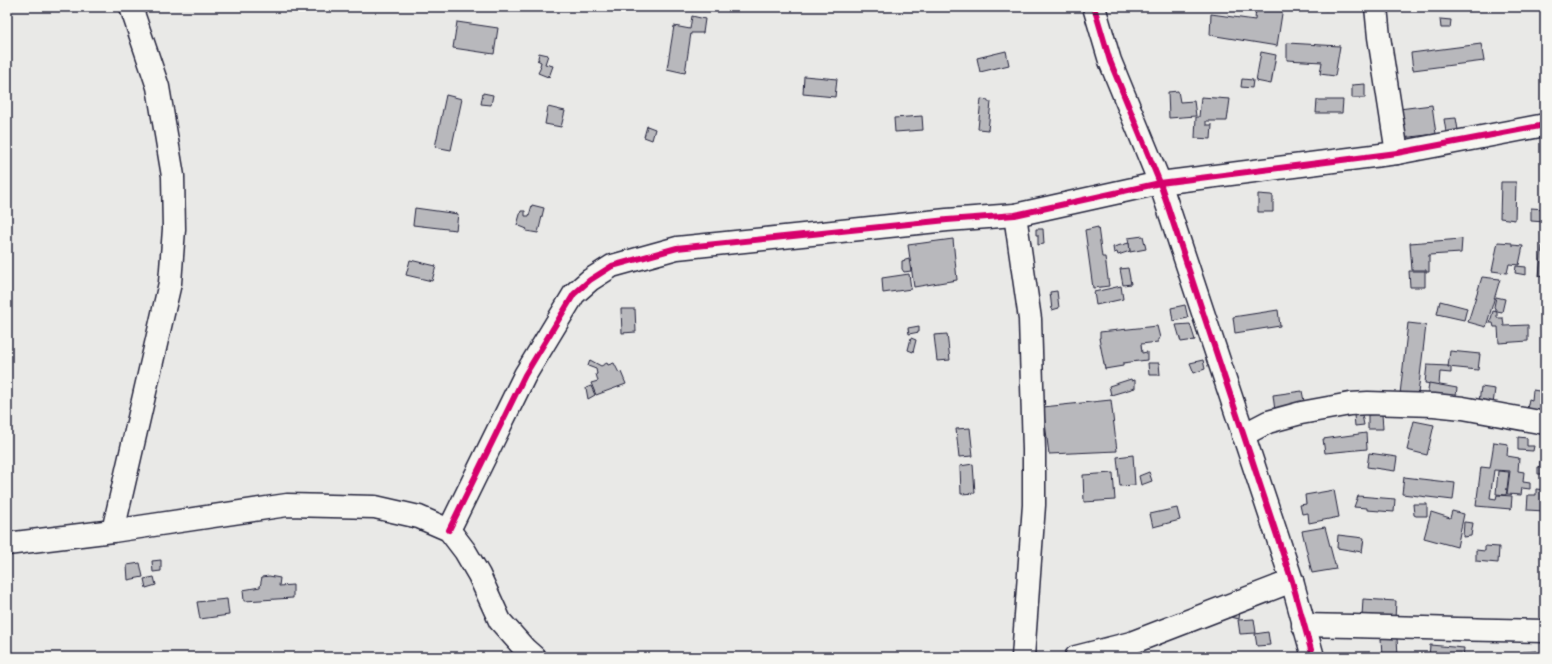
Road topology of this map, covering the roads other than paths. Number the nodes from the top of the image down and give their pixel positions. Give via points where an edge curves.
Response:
1 (131, 7) edge
2 (1094, 7) edge
3 (1376, 7) edge
4 (1545, 125) edge
5 (1397, 154) junction
6 (1160, 183) junction
7 (1015, 215) junction
8 (1545, 423) edge
9 (1243, 435) junction
10 (449, 530) junction
11 (114, 532) junction
12 (7, 544) edge
13 (1292, 581) junction
14 (1303, 625) junction
15 (1545, 631) edge
16 (534, 657) edge
17 (1023, 657) edge
18 (1076, 657) edge
19 (1313, 657) edge

1 - 11 street via 158,87 173,176 174,229 170,283
2 - 6 street via 1110,61
3 - 5 street
4 - 5 street
5 - 6 street
6 - 7 street
6 - 9 street
7 - 10 street via 677,248 612,266 574,294 525,375
7 - 17 street via 1030,318 1034,450 1034,505
8 - 9 street via 1448,406 1368,402 1301,413 1268,422
9 - 13 street
10 - 11 street via 419,517 375,507 287,505
10 - 16 street via 479,575 500,621
11 - 12 street
13 - 14 street
13 - 18 street via 1131,643
14 - 15 street
14 - 19 street

